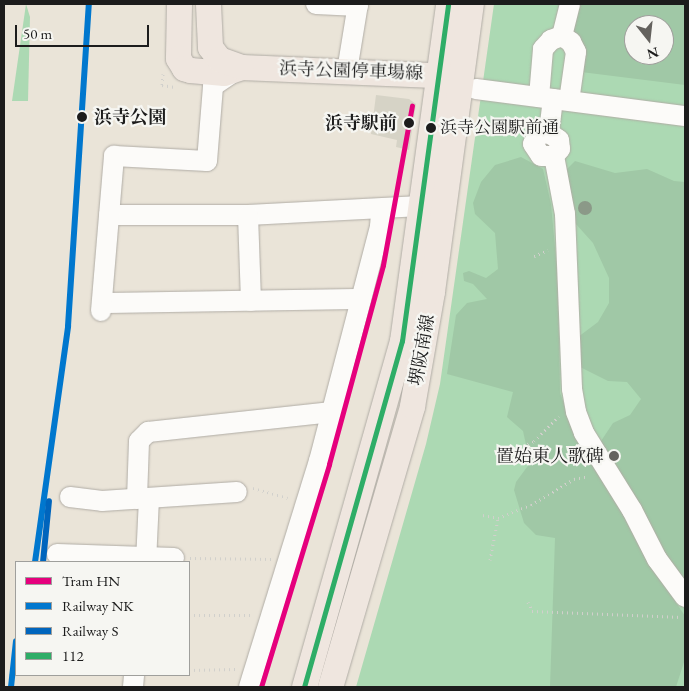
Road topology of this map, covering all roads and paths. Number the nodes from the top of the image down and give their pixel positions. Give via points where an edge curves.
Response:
1 (179, 4) edge
2 (208, 4) edge
3 (316, 4) edge
4 (448, 4) edge
5 (471, 4) edge
6 (570, 4) edge
7 (358, 5) edge
8 (562, 36) junction
9 (241, 67) junction
10 (347, 71) junction
11 (458, 80) junction
12 (554, 99) junction
13 (685, 116) edge
14 (421, 206) junction
15 (381, 211) junction
16 (109, 215) junction
17 (248, 215) junction
18 (361, 299) junction
19 (251, 302) junction
20 (332, 412) junction
21 (576, 412) junction
22 (523, 446) dead end
23 (607, 471) junction
24 (237, 492) joint
25 (70, 497) dead end
26 (143, 499) junction
27 (305, 504) junction
28 (483, 515) dead end
29 (498, 518) junction
30 (57, 554) dead end
31 (174, 558) joint
32 (287, 559) junction
33 (146, 560) edge
34 (490, 560) dead end
35 (685, 598) edge
36 (528, 602) dead end
37 (271, 614) junction
38 (190, 615) edge
39 (685, 617) edge
40 (190, 670) edge
41 (252, 678) edge
42 (304, 687) edge
43 (330, 687) edge

1 - 9 main road, 浜寺公園停車場線 via 178,58 184,68 224,73
2 - 9 main road, 浜寺公園停車場線 via 210,47 219,59
3 - 7 street
4 - 11 main road, 堺阪南線
5 - 11 main road, 堺阪南線
6 - 8 street
7 - 10 street
8 - 12 street via 571,42 576,52
8 - 12 street via 551,40 544,49
9 - 10 main road, 浜寺公園停車場線
9 - 16 street via 213,86 207,162 114,156
10 - 11 main road, 浜寺公園停車場線
11 - 12 street
11 - 14 main road, 堺阪南線
11 - 43 main road, 堺阪南線 via 431,299 412,406
12 - 13 street
12 - 21 street via 549,133 534,139 534,149 541,156 554,156 566,214 572,389
14 - 15 street
14 - 42 main road, 堺阪南線 via 394,377
15 - 17 street
15 - 18 street
16 - 17 street
16 - 19 street via 101,307
17 - 19 street
18 - 19 street
18 - 20 street
20 - 26 street via 148,432 139,441
20 - 27 street
21 - 22 path via 556,416 542,434
21 - 23 street via 584,433
23 - 29 path via 574,479 531,505
23 - 35 street via 657,559
24 - 26 street
24 - 27 path via 241,486
25 - 26 street via 102,501
26 - 33 street
27 - 32 street
28 - 29 path
29 - 34 path
30 - 33 street
31 - 32 path
31 - 33 street
32 - 37 street
36 - 39 path via 532,611
37 - 38 path
37 - 41 street
40 - 41 path

